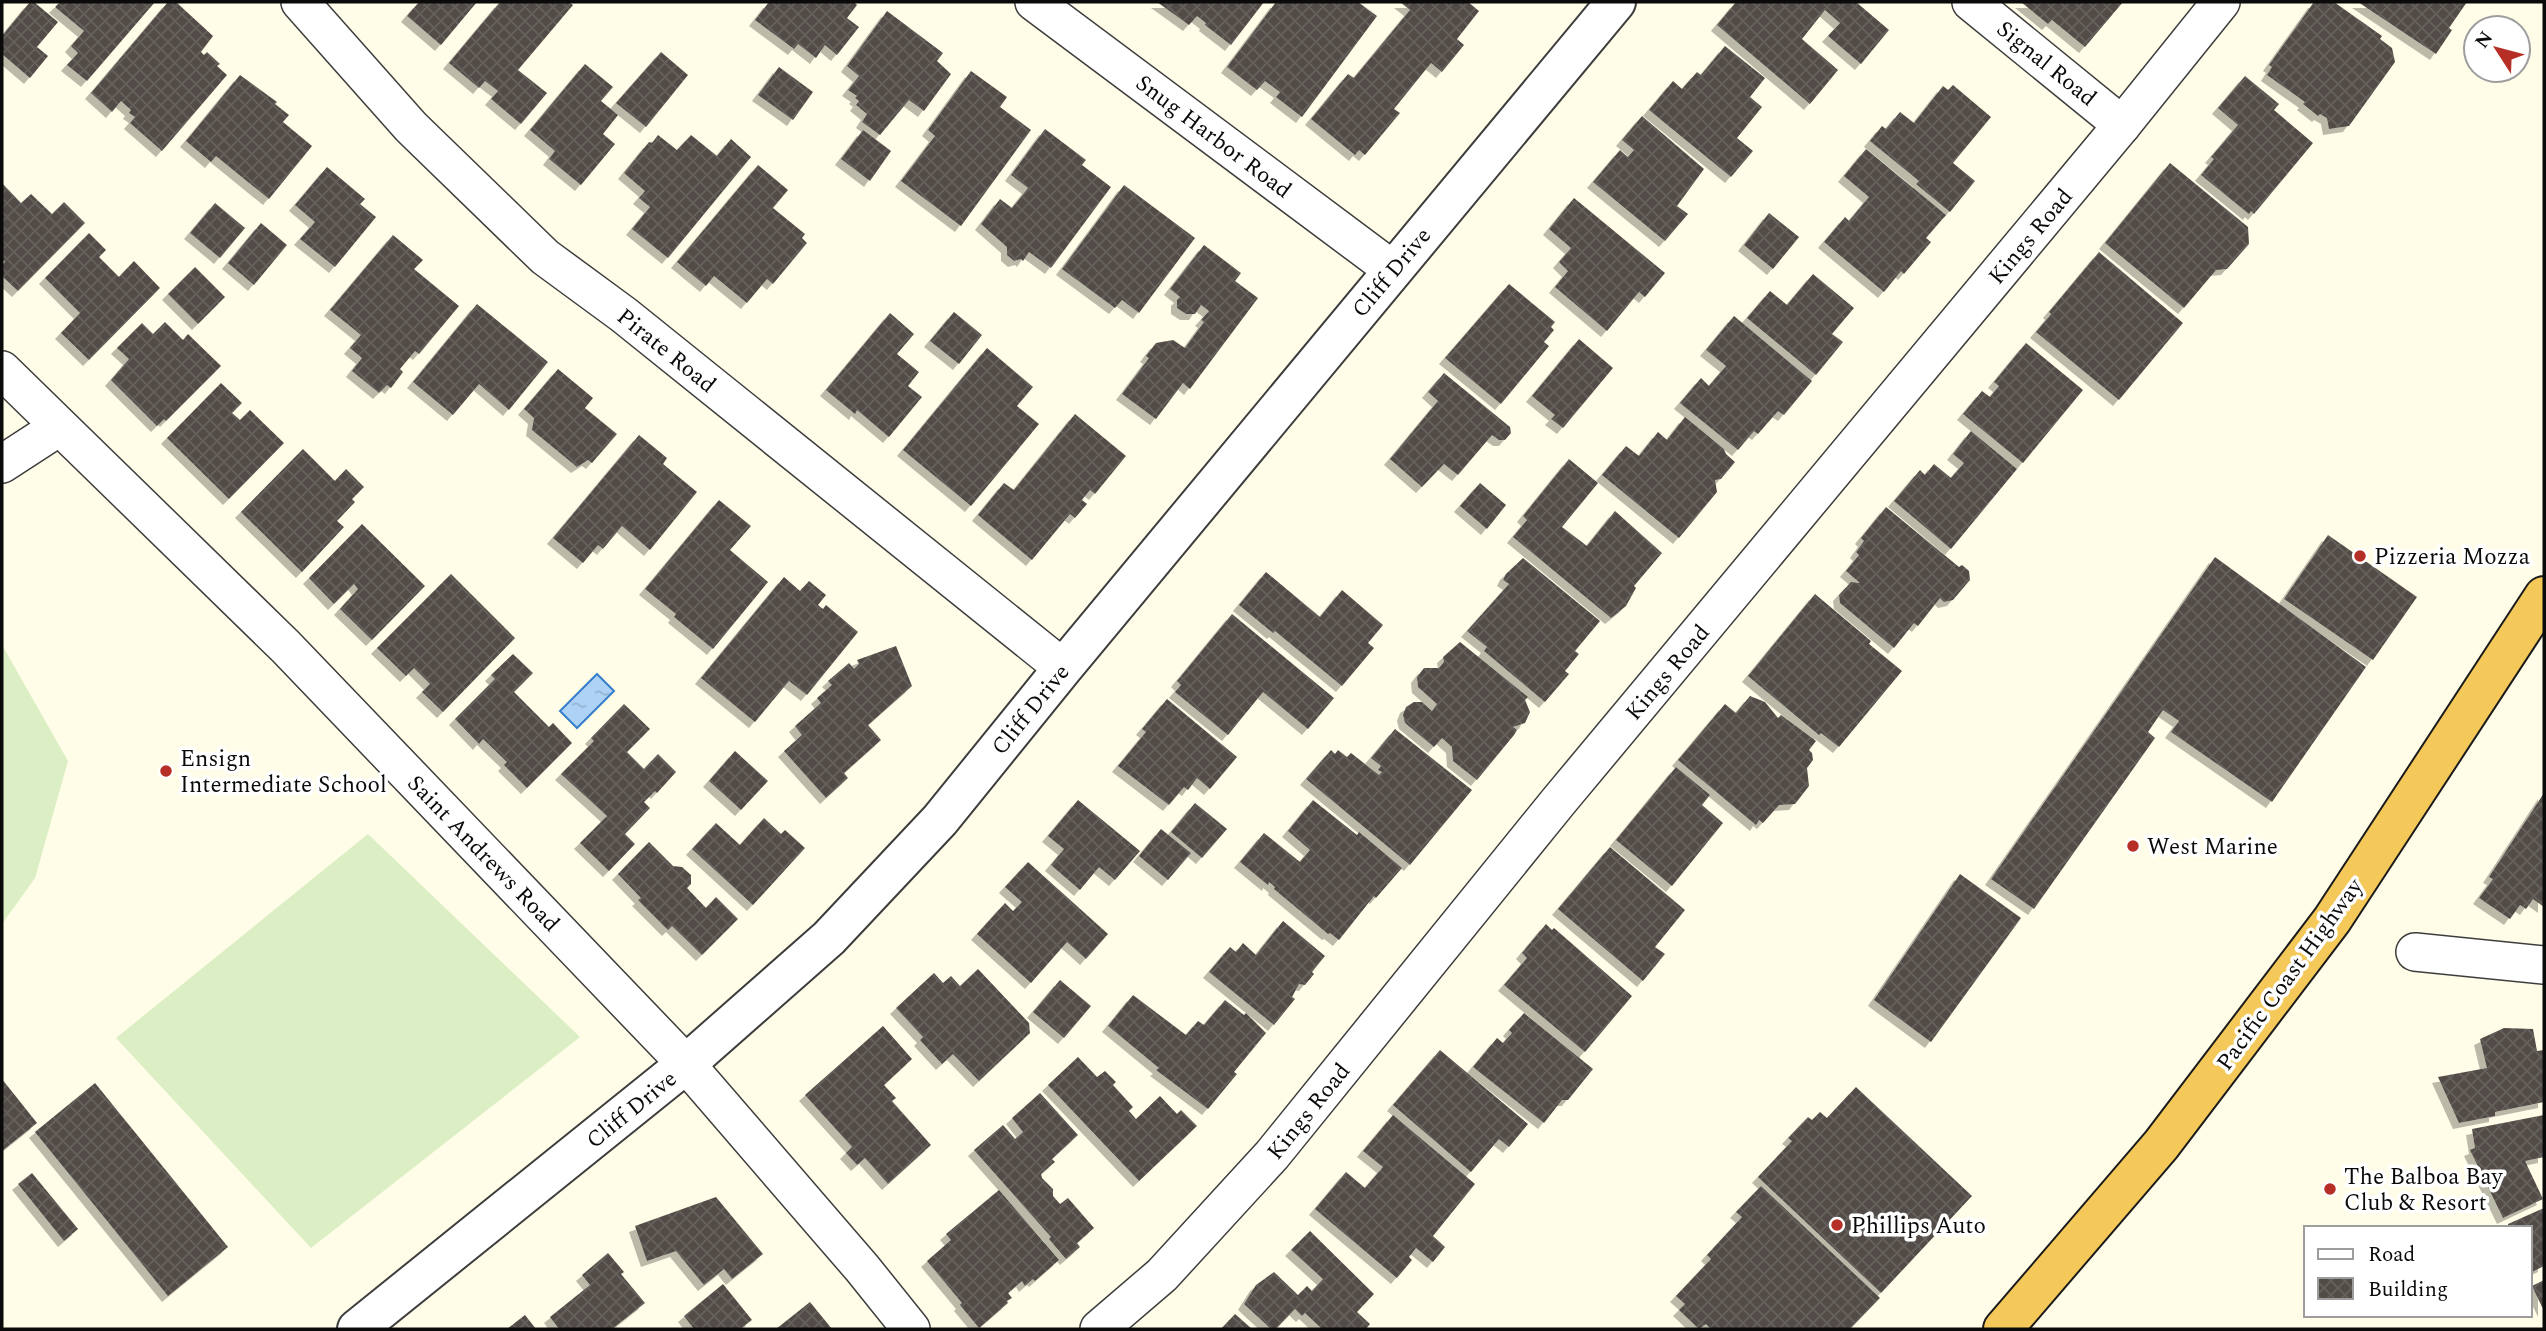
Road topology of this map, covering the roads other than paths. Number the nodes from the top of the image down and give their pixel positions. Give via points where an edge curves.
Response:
1 (300, 2) edge
2 (1034, 2) edge
3 (1616, 2) edge
4 (1971, 2) edge
5 (2221, 2) edge
6 (2123, 125) junction
7 (1393, 270) junction
8 (2, 370) edge
9 (59, 427) junction
10 (2, 464) edge
11 (2544, 596) edge
12 (1063, 668) junction
13 (2415, 953) dead end
14 (2544, 965) edge
15 (686, 1064) junction
16 (358, 1329) edge
17 (911, 1329) edge
18 (1099, 1329) edge
19 (2003, 1329) edge

1 - 12 street, Pirate Road via 411,127 545,257 624,315
2 - 7 street, Snug Harbor Road
3 - 7 street, Cliff Drive
4 - 6 street, Signal Road
5 - 6 street, Kings Road
6 - 18 street, Kings Road via 1558,802 1272,1155 1162,1275
7 - 12 street, Cliff Drive
8 - 9 street, Saint Andrews Road
9 - 10 street
9 - 15 street, Saint Andrews Road via 286,647
11 - 19 highway, Pacific Coast Highway via 2338,913 2161,1145
12 - 15 street, Cliff Drive via 940,820 829,938
13 - 14 street
15 - 16 street, Cliff Drive
15 - 17 street, Saint Andrews Road

